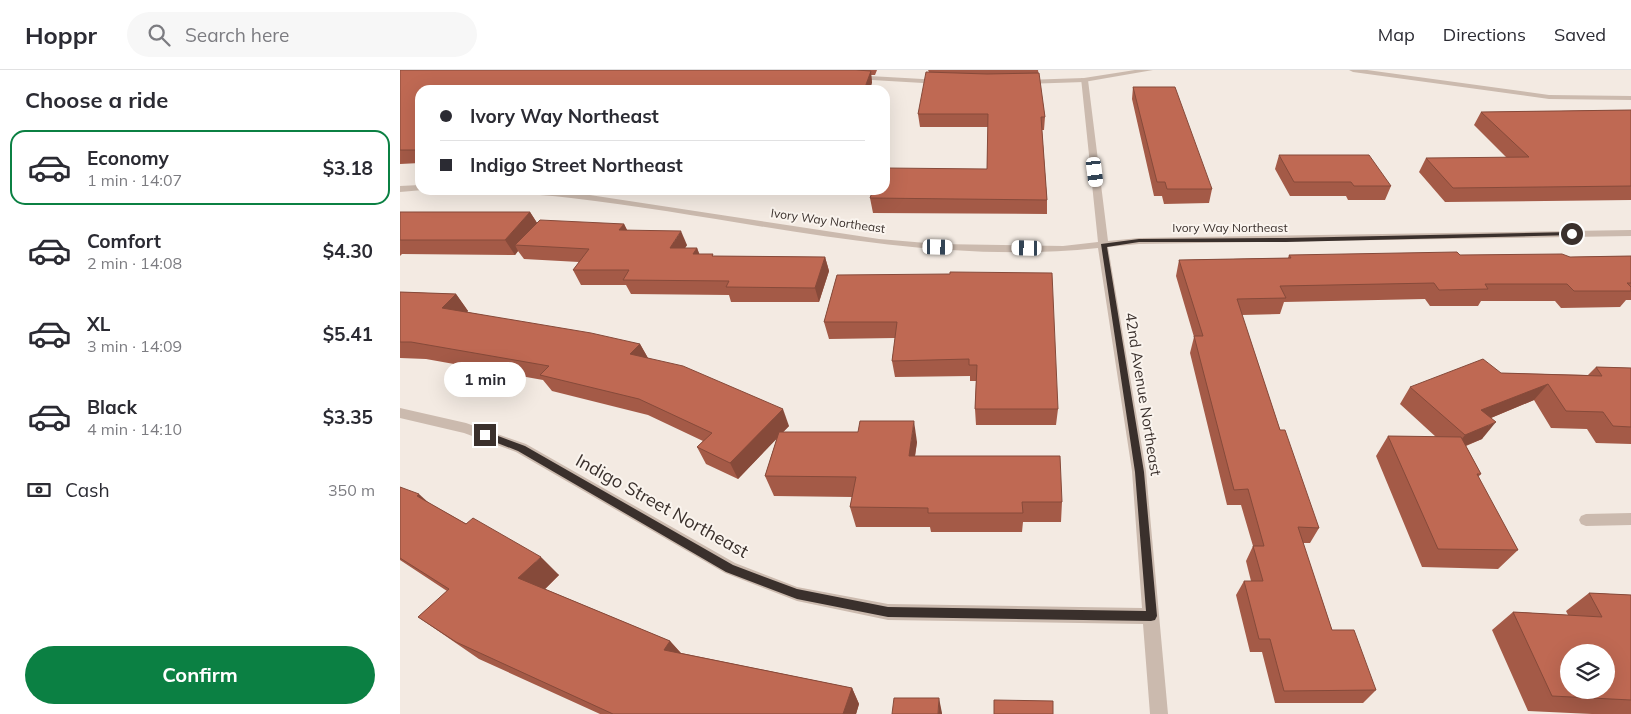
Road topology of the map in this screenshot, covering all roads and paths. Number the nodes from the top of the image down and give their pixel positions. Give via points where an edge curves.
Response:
1 (1149, 70) edge
2 (1353, 70) edge
3 (851, 77) edge
4 (1084, 80) junction
5 (952, 82) edge
6 (1015, 82) edge
7 (1631, 98) edge
8 (415, 188) edge
9 (400, 189) edge
10 (570, 195) edge
11 (1631, 233) edge
12 (1103, 246) junction
13 (400, 413) edge
14 (1631, 519) edge
15 (1586, 520) dead end
16 (1151, 616) junction
17 (1159, 714) edge

1 - 4 street
2 - 7 street via 1510,93
3 - 5 street
4 - 6 street
4 - 12 street, 42nd Avenue Northeast
8 - 9 street
10 - 12 street, Ivory Way Northeast via 879,242 938,247 1063,249
11 - 12 street, Ivory Way Northeast via 1139,240
12 - 16 street, 42nd Avenue Northeast via 1139,472
13 - 16 street, Indigo Street Northeast via 466,428 522,448 730,568 797,594 888,612
14 - 15 street
16 - 17 street, 42nd Avenue Northeast

